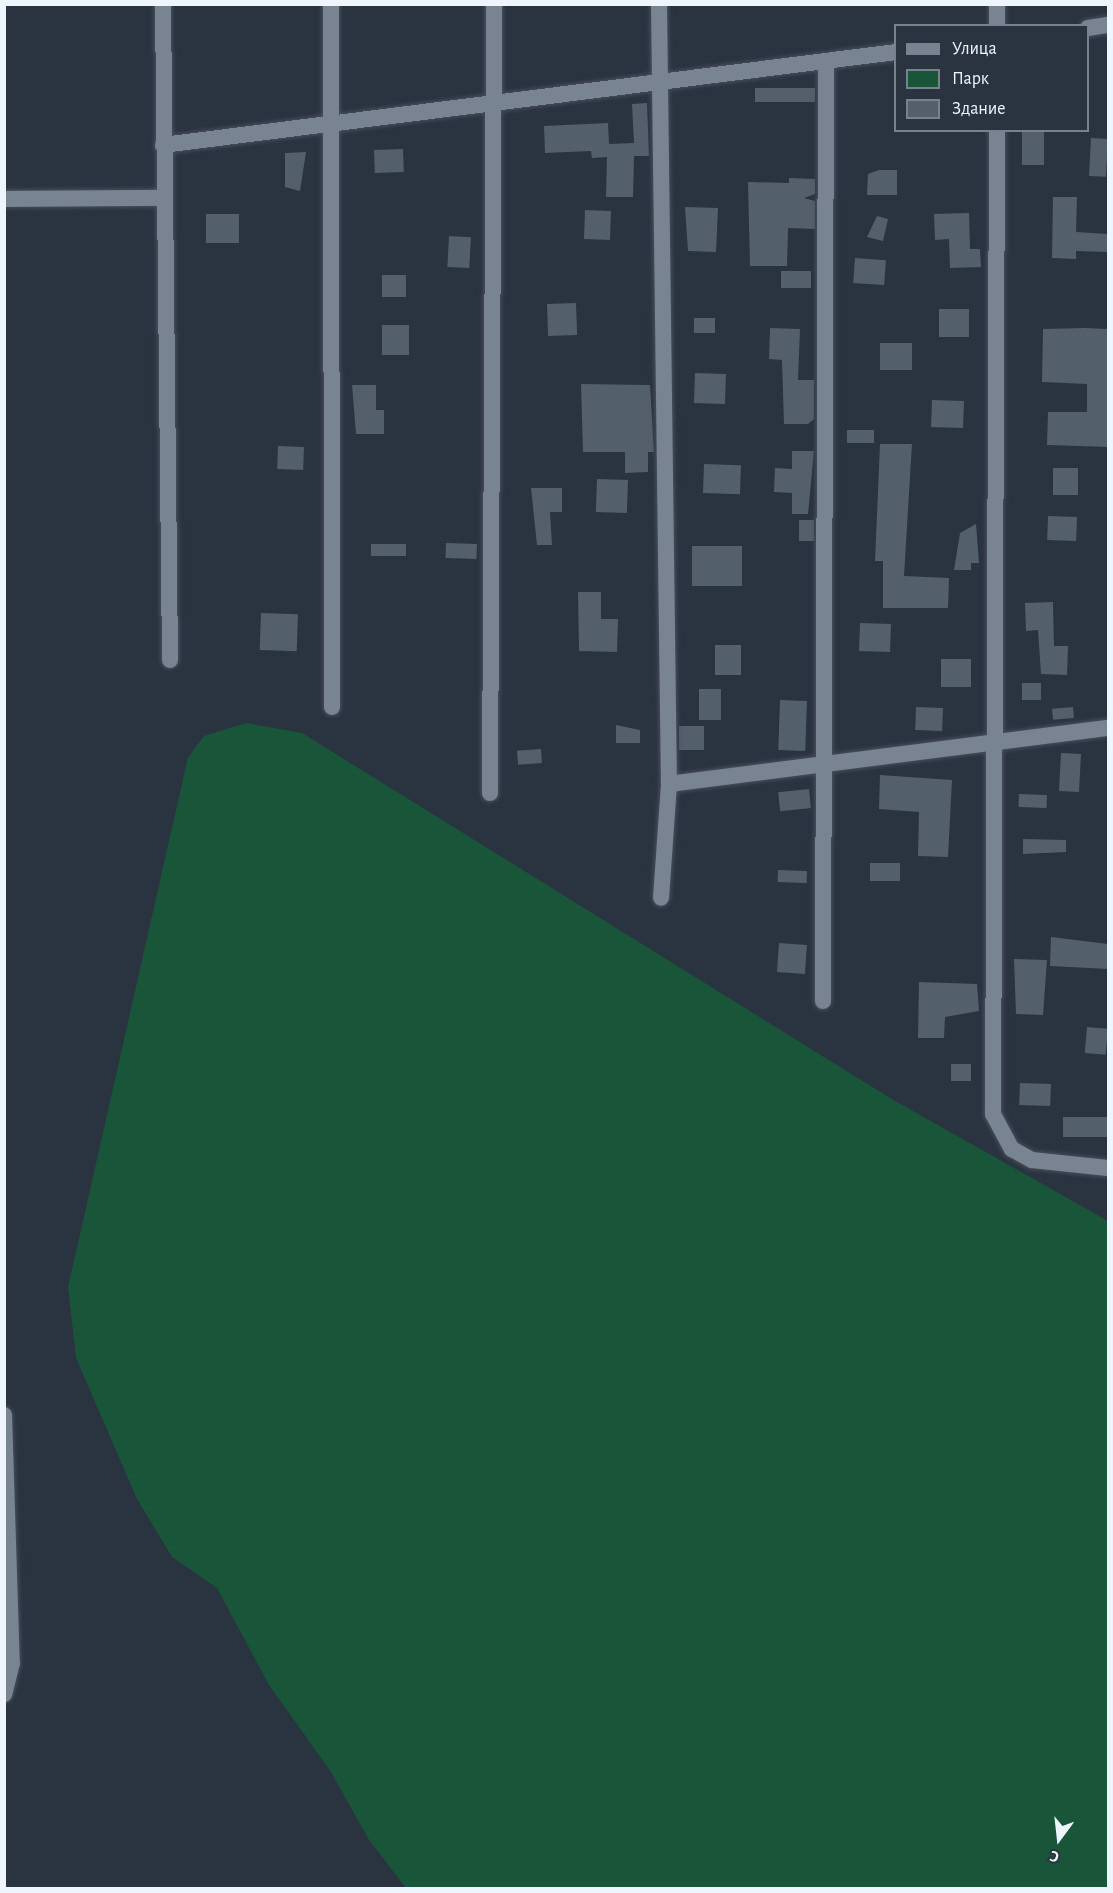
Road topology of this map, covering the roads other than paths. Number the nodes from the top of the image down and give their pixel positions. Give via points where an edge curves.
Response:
1 (163, 4) edge
2 (331, 4) edge
3 (494, 4) edge
4 (658, 4) edge
5 (997, 4) edge
6 (997, 24) edge
7 (1108, 25) edge
8 (1089, 28) edge
9 (894, 52) edge
10 (826, 61) junction
11 (659, 83) junction
12 (494, 103) junction
13 (331, 124) junction
14 (996, 132) edge
15 (163, 145) junction
16 (164, 198) junction
17 (4, 199) edge
18 (170, 660) dead end
19 (332, 707) dead end
20 (1108, 728) edge
21 (995, 744) junction
22 (824, 765) junction
23 (669, 784) junction
24 (490, 793) dead end
25 (661, 898) dead end
26 (824, 1001) dead end
27 (1108, 1168) edge
28 (4, 1415) edge
29 (4, 1694) edge

1 - 15 street
2 - 13 street
3 - 12 street
4 - 11 street
5 - 6 street
7 - 8 street
9 - 10 street
10 - 11 street
10 - 22 street
11 - 12 street
11 - 23 street
12 - 13 street
12 - 24 street
13 - 15 street
13 - 19 street
14 - 21 street
15 - 16 street
16 - 17 street
16 - 18 street
20 - 21 street
21 - 22 street
21 - 27 street via 993,1114 1012,1149 1032,1160
22 - 23 street
22 - 26 street
23 - 25 street
28 - 29 street via 12,1663

